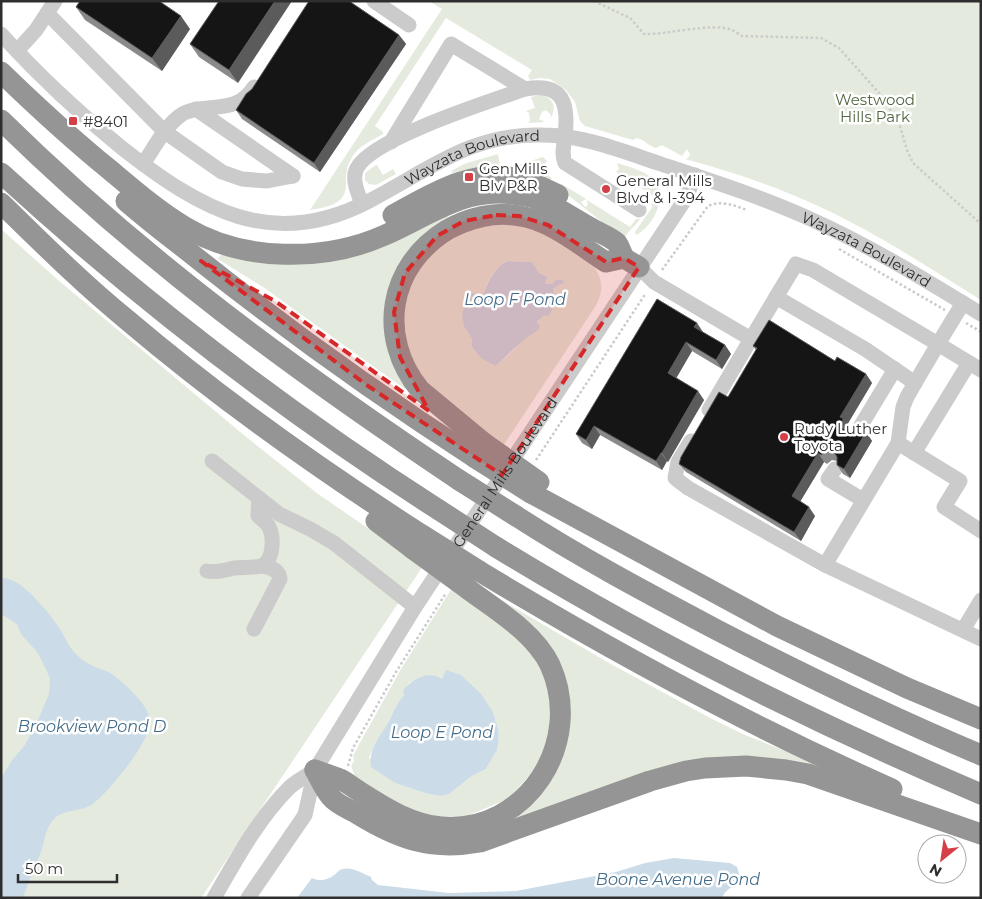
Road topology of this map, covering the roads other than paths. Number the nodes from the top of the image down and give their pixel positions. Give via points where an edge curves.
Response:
1 (374, 1) edge
2 (51, 7) edge
3 (409, 25) dead end
4 (1, 34) edge
5 (17, 51) junction
6 (1, 72) edge
7 (260, 78) edge
8 (1, 84) edge
9 (525, 89) junction
10 (196, 109) junction
11 (1, 120) edge
12 (165, 132) junction
13 (565, 136) junction
14 (390, 143) junction
15 (143, 164) junction
16 (1, 173) edge
17 (695, 175) junction
18 (1, 203) edge
19 (362, 204) junction
20 (639, 210) dead end
21 (632, 262) junction
22 (776, 297) junction
23 (963, 303) junction
24 (981, 314) edge
25 (751, 338) junction
26 (938, 344) junction
27 (975, 367) edge
28 (895, 369) junction
29 (915, 383) junction
30 (857, 432) edge
31 (898, 443) junction
32 (479, 450) junction
33 (914, 453) junction
34 (212, 461) dead end
35 (835, 469) edge
36 (259, 498) junction
37 (863, 500) junction
38 (981, 531) edge
39 (825, 565) junction
40 (262, 566) junction
41 (207, 571) dead end
42 (474, 580) junction
43 (981, 600) edge
44 (415, 607) junction
45 (254, 629) dead end
46 (963, 630) junction
47 (981, 639) edge
48 (981, 719) edge
49 (981, 755) edge
50 (315, 770) junction
51 (981, 794) edge
52 (981, 829) edge
53 (981, 834) edge
54 (214, 898) edge
55 (248, 898) edge

1 - 3 street
2 - 5 street
2 - 12 street
4 - 5 street, Wayzata Boulevard
5 - 15 street, Wayzata Boulevard via 70,104
6 - 21 highway via 73,139 149,202 178,223 232,246 307,255 353,247 388,234 450,203 493,192 544,202 617,244
7 - 10 street via 243,100 235,104
8 - 32 highway via 100,178 201,261 240,278 275,301 430,411
9 - 13 street via 547,87 561,97 566,116
9 - 14 street via 419,128
9 - 14 street via 451,44
10 - 12 street via 181,114
10 - 12 street via 293,176 267,181 231,176
11 - 49 highway, bridge via 65,181 176,276 322,386 459,480 628,582 790,668
12 - 15 street
13 - 17 street, Wayzata Boulevard via 608,146
13 - 19 street, Wayzata Boulevard via 523,135 478,144 427,167
13 - 20 street via 562,150 565,163
14 - 19 street via 364,159 356,171 356,190
15 - 19 street, Wayzata Boulevard via 186,194 247,219 293,223 318,220
16 - 51 highway, bridge via 97,259 188,332 316,427 438,510 549,579 759,693
17 - 21 street, General Mills Boulevard via 686,198
17 - 23 street, Wayzata Boulevard via 807,217 885,256
18 - 42 highway, bridge via 125,319 289,446 369,516 417,542
21 - 25 street via 654,282
21 - 32 highway via 606,262 548,225 519,216 496,215 456,225 428,243 411,263 399,285 394,312 400,357 420,390
21 - 44 street, General Mills Boulevard
22 - 25 street
22 - 26 street via 796,264 813,270
22 - 28 street
23 - 24 street, Wayzata Boulevard
23 - 26 street
25 - 39 street via 678,462 674,478
26 - 27 street
26 - 29 street
27 - 33 street
28 - 29 street
28 - 30 street
29 - 31 street via 903,407
31 - 33 street
31 - 37 street
32 - 48 highway, bridge via 637,550 777,626 906,688
33 - 38 street via 960,481 944,507
34 - 36 street
35 - 37 street via 828,479
36 - 40 street via 258,516 269,526 271,543 270,556
36 - 44 street via 279,514 334,543
37 - 39 street
39 - 46 street
40 - 41 street
40 - 45 street via 276,570 280,579
42 - 50 highway via 535,644 550,664 558,686 561,719 557,746 533,788 514,807 496,816 470,824 443,827 404,818 341,780
42 - 52 highway via 718,706
43 - 46 street
44 - 50 street, General Mills Boulevard
46 - 47 street
50 - 53 highway via 331,798 359,815 408,839 440,845 480,842 669,775 705,768 746,766 808,774
50 - 54 street, General Mills Boulevard via 290,787 262,821
50 - 55 street, General Mills Boulevard via 305,815

